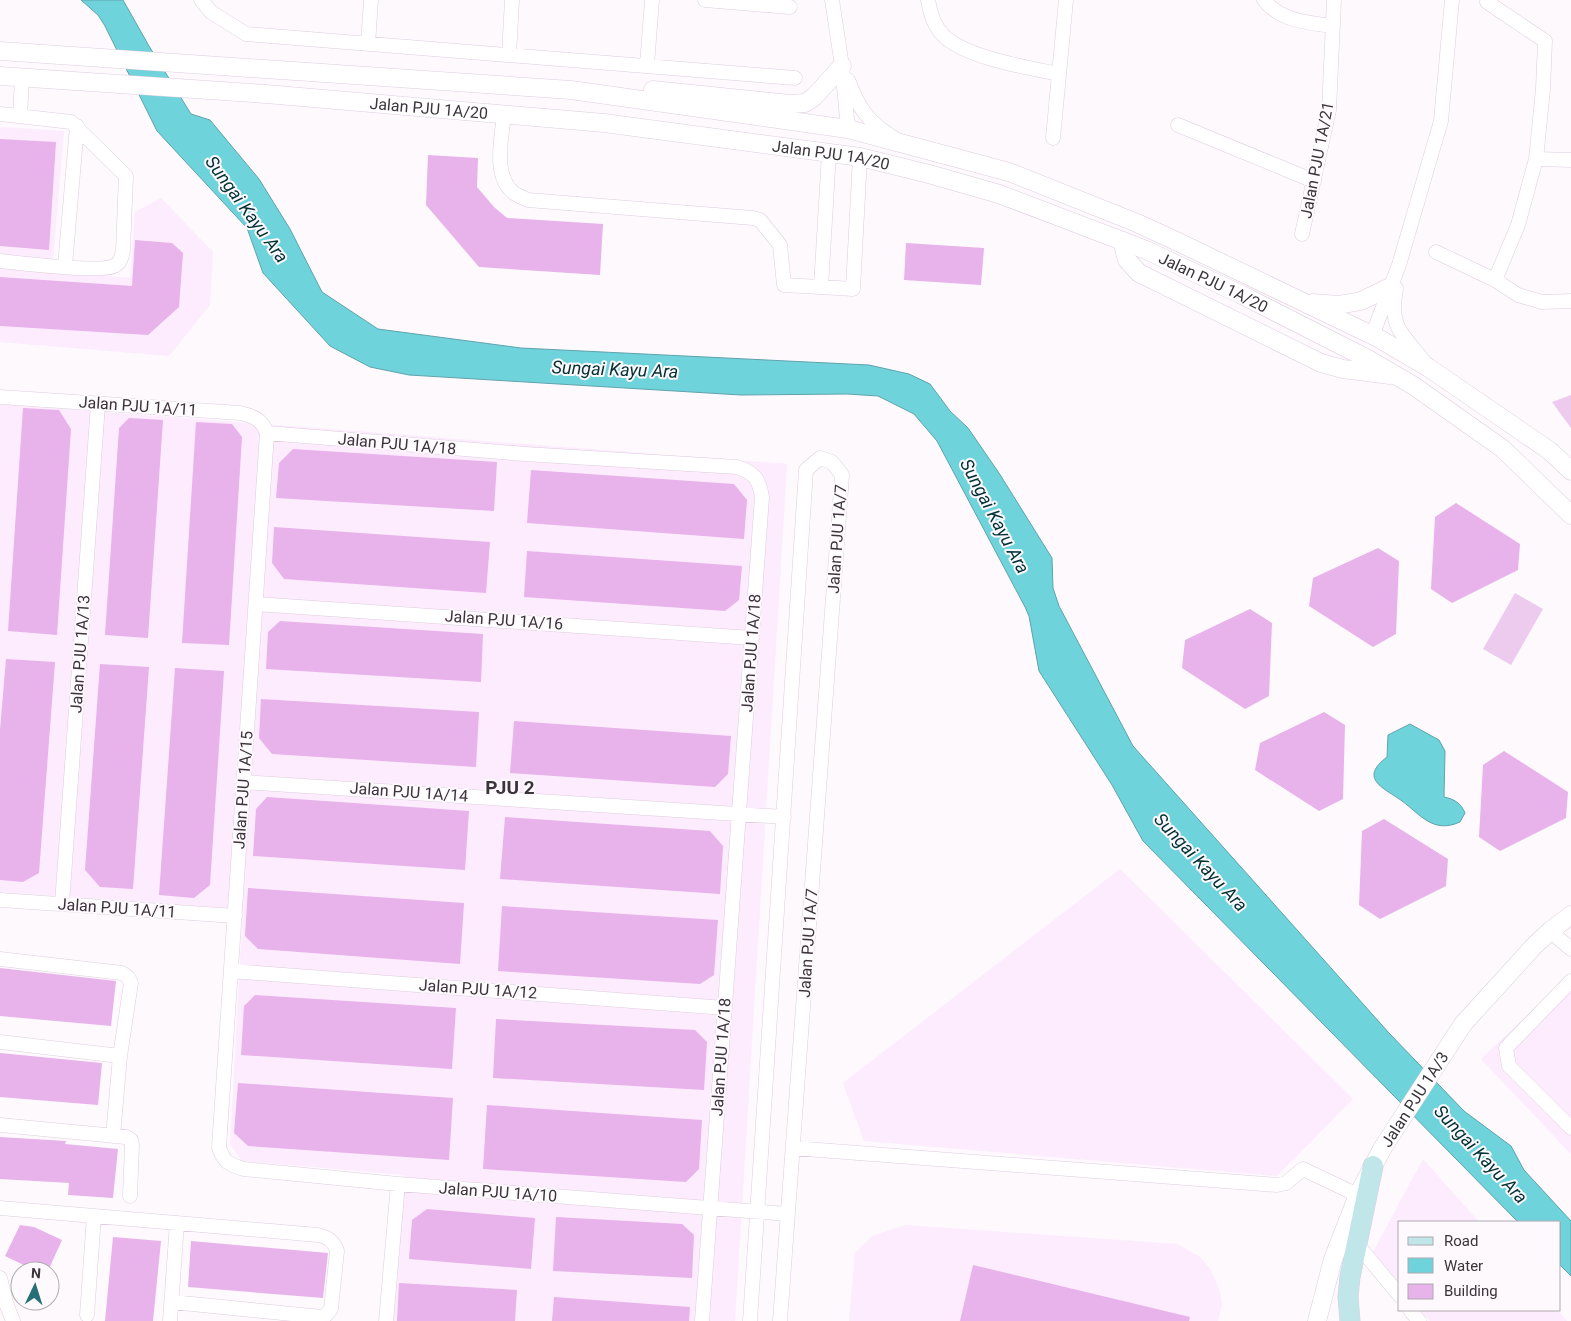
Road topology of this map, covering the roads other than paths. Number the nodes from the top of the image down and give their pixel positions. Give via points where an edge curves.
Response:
1 (201, 0) edge
2 (371, 0) edge
3 (512, 0) edge
4 (652, 0) edge
5 (705, 0) edge
6 (832, 0) edge
7 (928, 0) edge
8 (1066, 0) edge
9 (1264, 0) edge
10 (1334, 0) edge
11 (1452, 0) edge
12 (727, 1) edge
13 (1487, 2) dead end
14 (790, 7) dead end
15 (1333, 26) junction
16 (368, 44) junction
17 (0, 51) edge
18 (509, 55) junction
19 (647, 65) junction
20 (842, 66) junction
21 (1059, 74) junction
22 (0, 76) edge
23 (22, 78) junction
24 (795, 78) dead end
25 (570, 90) junction
26 (0, 114) edge
27 (504, 114) junction
28 (20, 116) junction
29 (1178, 125) dead end
30 (77, 126) junction
31 (848, 129) junction
32 (1053, 138) dead end
33 (906, 145) junction
34 (829, 153) junction
35 (860, 157) junction
36 (1536, 159) junction
37 (1571, 160) edge
38 (929, 174) junction
39 (1314, 181) junction
40 (1302, 234) dead end
41 (1122, 240) junction
42 (1436, 252) dead end
43 (0, 261) edge
44 (1399, 265) junction
45 (65, 266) junction
46 (1495, 280) junction
47 (821, 286) junction
48 (1390, 287) junction
49 (1302, 302) junction
50 (1571, 302) edge
51 (1372, 336) junction
52 (1429, 368) junction
53 (1407, 381) junction
54 (0, 397) edge
55 (98, 404) junction
56 (267, 433) junction
57 (1571, 471) edge
58 (1571, 515) edge
59 (256, 604) junction
60 (752, 638) junction
61 (244, 782) junction
62 (739, 813) junction
63 (784, 817) junction
64 (0, 900) edge
65 (62, 904) junction
66 (1571, 915) edge
67 (235, 916) junction
68 (1550, 931) junction
69 (1571, 948) edge
70 (0, 959) edge
71 (231, 971) junction
72 (1571, 981) edge
73 (725, 1008) junction
74 (0, 1042) edge
75 (120, 1056) junction
76 (0, 1125) edge
77 (1571, 1128) edge
78 (113, 1136) junction
79 (219, 1147) joint
80 (793, 1148) junction
81 (1377, 1158) joint
82 (398, 1184) junction
83 (130, 1196) dead end
84 (1362, 1197) junction
85 (0, 1208) edge
86 (710, 1208) junction
87 (758, 1212) junction
88 (788, 1214) junction
89 (94, 1216) junction
90 (177, 1223) junction
91 (1357, 1244) junction
92 (0, 1278) edge
93 (1398, 1294) edge
94 (172, 1302) junction
95 (3, 1304) edge
96 (1411, 1311) edge
97 (87, 1315) dead end
98 (13, 1321) edge
99 (170, 1321) edge
100 (386, 1321) edge
101 (702, 1321) edge
102 (750, 1321) edge
103 (780, 1321) edge
104 (1317, 1321) edge
105 (1350, 1321) edge
106 (1419, 1321) edge

1 - 16 street via 211,12 246,34
2 - 16 street
3 - 18 street
4 - 19 street
5 - 12 street
6 - 20 street
7 - 21 street via 942,35 955,45 994,60
8 - 21 street
9 - 15 street via 1290,19
10 - 15 street, Jalan PJU 1A/21
11 - 44 street via 1441,121
12 - 14 street
13 - 36 street via 1545,42
15 - 39 street, Jalan PJU 1A/21 via 1329,110
16 - 18 street
17 - 25 street, Jalan PJU 1A/20
18 - 19 street
19 - 24 street
20 - 25 street via 814,97 804,103 602,86
20 - 31 street
20 - 33 street via 861,110 879,128
21 - 32 street
22 - 23 street, Jalan PJU 1A/20
23 - 27 street, Jalan PJU 1A/20
23 - 28 street
25 - 31 street, Jalan PJU 1A/20
26 - 28 street
27 - 34 street, Jalan PJU 1A/20 via 604,123
27 - 47 street via 501,154 504,178 513,192 528,200 760,220 780,245 784,285
28 - 30 street via 60,119
29 - 39 street
30 - 45 street
30 - 45 street via 126,176 123,250 122,258 114,267
31 - 33 street, Jalan PJU 1A/20
31 - 38 street via 860,142 918,163
33 - 49 street, Jalan PJU 1A/20 via 1009,172 1137,223
34 - 35 street, Jalan PJU 1A/20
34 - 47 street
35 - 38 street, Jalan PJU 1A/20
35 - 47 street via 852,288
36 - 37 street
36 - 46 street via 1518,225
38 - 41 street, Jalan PJU 1A/20 via 999,194
39 - 40 street, Jalan PJU 1A/21
41 - 53 street, Jalan PJU 1A/20 via 1240,294
41 - 53 street via 1127,260 1139,273 1321,363
42 - 46 street
43 - 45 street
44 - 48 street
44 - 52 street via 1393,306 1396,326
46 - 50 street via 1518,295 1542,302
48 - 49 street via 1361,301 1338,305
48 - 51 street
49 - 51 street, Jalan PJU 1A/20
51 - 52 street, Jalan PJU 1A/20
51 - 53 street via 1374,348 1381,358 1412,378
52 - 57 street, Jalan PJU 1A/20 via 1550,451
53 - 58 street, Jalan PJU 1A/20 via 1503,449
54 - 55 street, Jalan PJU 1A/11
55 - 56 street, Jalan PJU 1A/11 via 240,412 255,417
55 - 65 street, Jalan PJU 1A/13
56 - 59 street, Jalan PJU 1A/15
56 - 60 street, Jalan PJU 1A/18 via 747,470 760,484 762,497
59 - 60 street, Jalan PJU 1A/16
59 - 61 street, Jalan PJU 1A/15
60 - 62 street, Jalan PJU 1A/18
61 - 62 street, Jalan PJU 1A/14
61 - 67 street, Jalan PJU 1A/15
62 - 63 street, Jalan PJU 1A/14
62 - 73 street, Jalan PJU 1A/18
63 - 80 street, Jalan PJU 1A/7 via 806,470 820,458 832,462 842,475
63 - 87 street, Jalan PJU 1A/7
64 - 65 street, Jalan PJU 1A/11
65 - 67 street, Jalan PJU 1A/11
66 - 68 street, Jalan PJU 1A/3
67 - 71 street, Jalan PJU 1A/15
68 - 69 street
68 - 81 street, Jalan PJU 1A/3 via 1463,1024
70 - 75 street via 122,972 131,983
71 - 73 street, Jalan PJU 1A/12
71 - 79 street, Jalan PJU 1A/15
72 - 77 street via 1506,1048 1509,1066
73 - 86 street, Jalan PJU 1A/18
74 - 75 street
75 - 78 street
76 - 78 street
78 - 83 street via 131,1140
79 - 82 street, Jalan PJU 1A/10 via 226,1162 244,1169
80 - 84 street via 1277,1185 1303,1169
80 - 88 street, Jalan PJU 1A/7
81 - 84 main road
82 - 86 street, Jalan PJU 1A/10
82 - 100 street
84 - 91 main road
84 - 104 street via 1333,1259
85 - 89 street
86 - 87 street, Jalan PJU 1A/10
86 - 101 street, Jalan PJU 1A/18
87 - 88 street, Jalan PJU 1A/10
87 - 102 street, Jalan PJU 1A/7
88 - 103 street, Jalan PJU 1A/7
89 - 90 street
89 - 97 street
90 - 94 street
90 - 94 street via 318,1234 331,1240 337,1251 331,1309 322,1317
91 - 93 street
91 - 105 main road via 1348,1297
92 - 95 street
94 - 99 street
95 - 98 street
96 - 106 street

